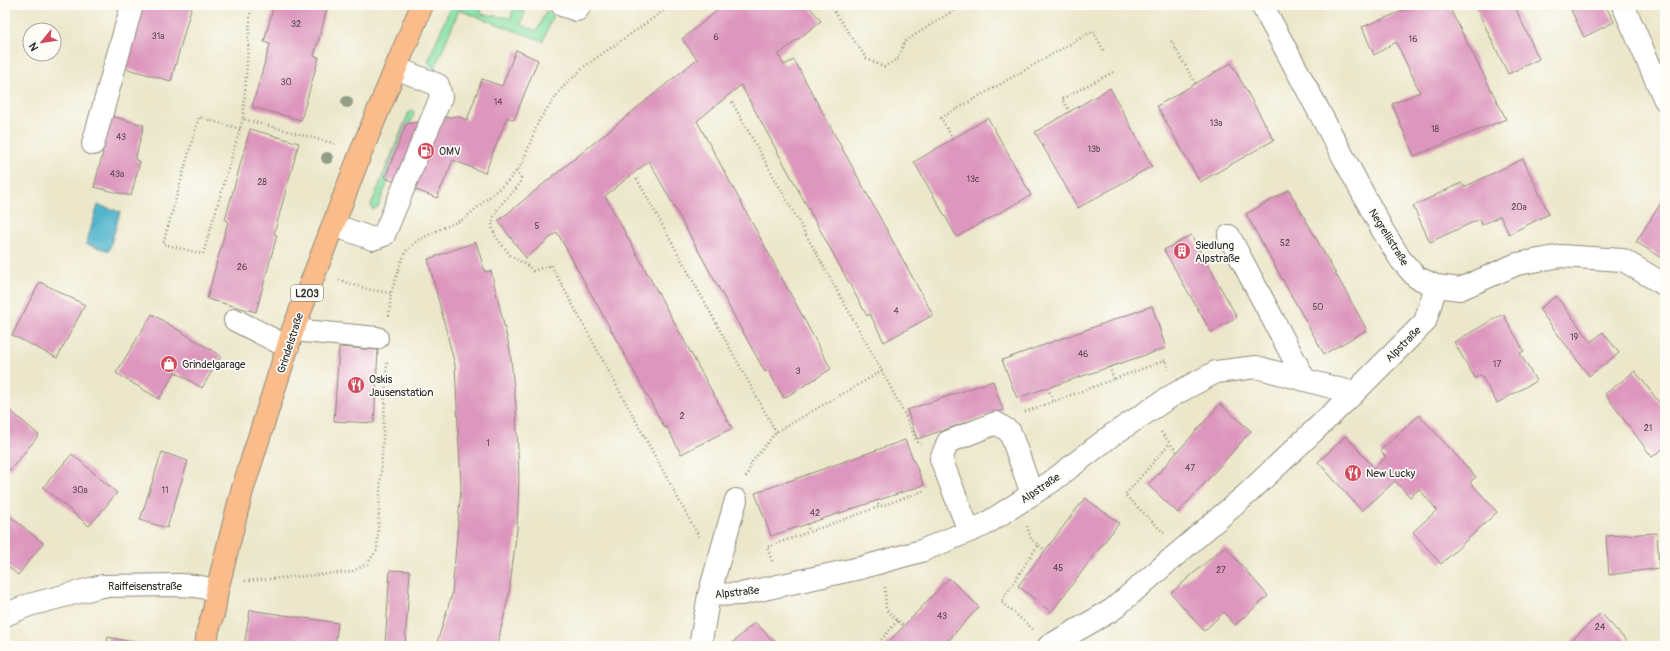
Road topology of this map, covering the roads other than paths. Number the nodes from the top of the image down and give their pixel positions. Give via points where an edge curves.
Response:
1 (132, 5) edge
2 (422, 5) edge
3 (562, 5) edge
4 (580, 5) edge
5 (1262, 5) edge
6 (1622, 5) edge
7 (396, 68) junction
8 (1665, 100) edge
9 (93, 144) dead end
10 (333, 225) junction
11 (1229, 236) dead end
12 (1665, 285) edge
13 (1436, 286) junction
14 (235, 320) dead end
15 (290, 338) junction
16 (382, 347) road end
17 (1305, 380) junction
18 (1354, 393) junction
19 (1026, 498) junction
20 (736, 500) road end
21 (969, 531) junction
22 (217, 590) junction
23 (709, 595) junction
24 (5, 615) edge
25 (1051, 645) edge
26 (206, 646) edge
27 (700, 646) edge

1 - 9 street
2 - 7 main road, Grindelstraße / L203
3 - 4 street via 577,10
5 - 13 street, Negrellistraße via 1383,231 1401,260 1416,277
6 - 8 street
7 - 10 main road, Grindelstraße / L203
7 - 10 street via 438,85 441,97 384,235 373,239
10 - 15 main road, Grindelstraße / L203
11 - 17 street
12 - 13 street, Negrellistraße via 1623,260 1561,256 1517,264 1460,289
13 - 18 street, Alpstraße via 1425,322
14 - 15 street
15 - 16 street
15 - 22 main road, Grindelstraße / L203 via 242,491
17 - 18 street, Alpstraße
17 - 19 street, Alpstraße via 1256,367 1216,372 1173,395 1112,435
18 - 25 street, Alpstraße via 1248,494 1112,610
19 - 21 street, Alpstraße via 984,525
19 - 21 street via 1010,432 996,423 948,442 941,459
20 - 23 street
21 - 23 street, Alpstraße via 921,551 884,562 742,594
22 - 24 street, Raiffeisenstraße via 179,585 102,586 29,605
22 - 26 main road, Grindelstraße / L203
23 - 27 street

